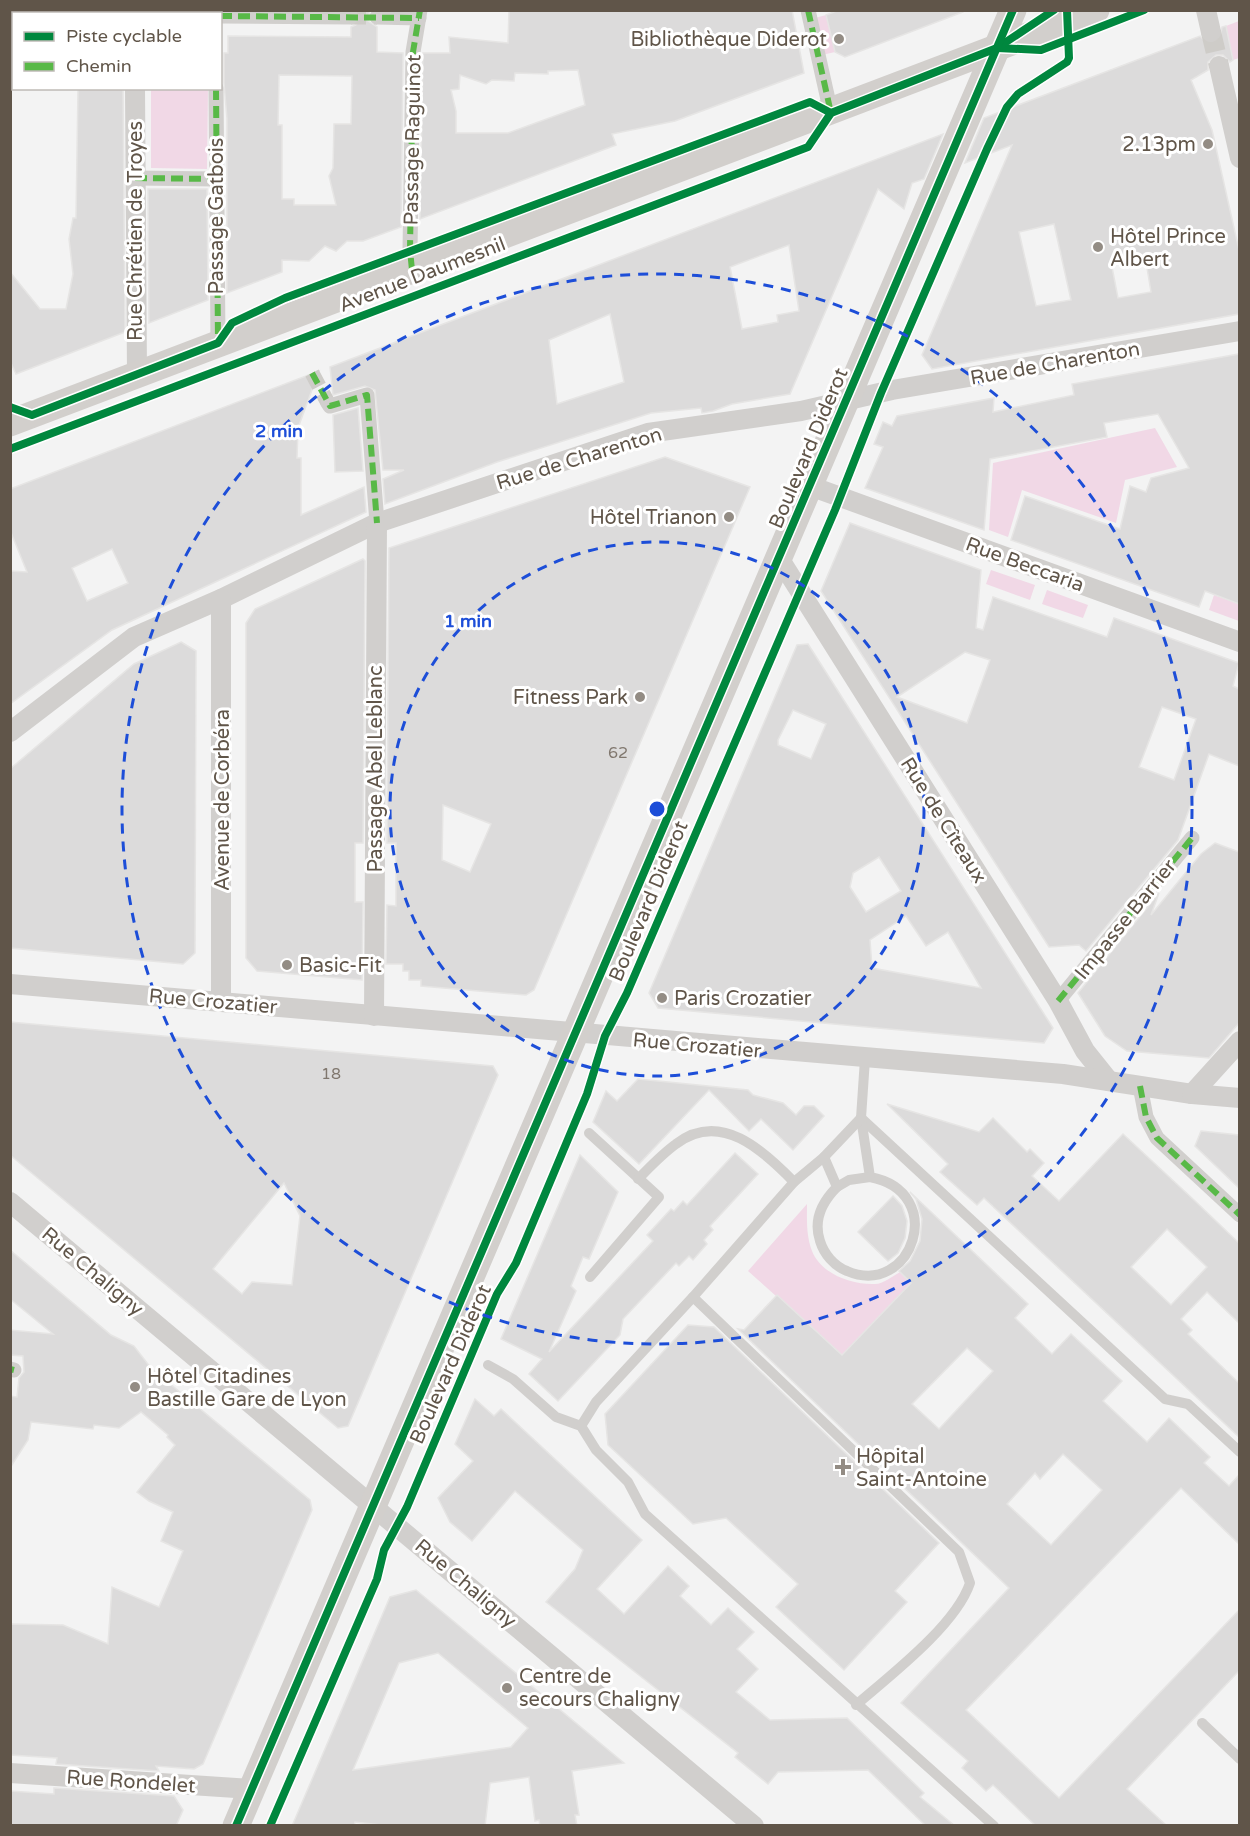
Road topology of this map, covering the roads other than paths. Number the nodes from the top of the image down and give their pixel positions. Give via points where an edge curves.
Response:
1 (808, 10) edge
2 (1013, 10) edge
3 (1095, 10) edge
4 (1144, 10) edge
5 (1206, 10) edge
6 (420, 14) edge
7 (222, 16) edge
8 (351, 17) tunnel mouth
9 (377, 17) tunnel mouth
10 (1211, 32) tunnel mouth
11 (997, 48) junction
12 (1219, 66) tunnel mouth
13 (135, 90) edge
14 (216, 90) edge
15 (831, 113) junction
16 (1239, 158) edge
17 (135, 178) junction
18 (216, 179) junction
19 (412, 270) junction
20 (1239, 331) edge
21 (218, 343) junction
22 (136, 374) junction
23 (846, 402) junction
24 (328, 403) dead end
25 (10, 423) edge
26 (810, 486) junction
27 (377, 523) junction
28 (779, 558) junction
29 (221, 599) junction
30 (1239, 642) edge
31 (10, 732) edge
32 (1192, 838) dead end
33 (10, 984) edge
34 (1058, 1000) junction
35 (220, 1002) junction
36 (374, 1016) junction
37 (576, 1034) junction
38 (1239, 1041) edge
39 (865, 1059) junction
40 (1108, 1081) junction
41 (1140, 1086) junction
42 (1192, 1094) junction
43 (1239, 1098) edge
44 (861, 1118) junction
45 (589, 1133) dead end
46 (824, 1157) junction
47 (870, 1177) junction
48 (638, 1179) junction
49 (794, 1182) junction
50 (837, 1187) junction
51 (10, 1202) edge
52 (1239, 1215) edge
53 (590, 1278) dead end
54 (693, 1297) junction
55 (488, 1365) dead end
56 (581, 1426) junction
57 (1239, 1452) edge
58 (373, 1504) junction
59 (856, 1705) junction
60 (1202, 1723) dead end
61 (1239, 1759) edge
62 (10, 1773) edge
63 (251, 1789) junction
64 (236, 1826) edge
65 (754, 1826) edge
66 (994, 1826) edge

1 - 15 street
2 - 11 main road, Boulevard Diderot
3 - 11 main road, Avenue Daumesnil
4 - 11 lane, Avenue Daumesnil via 1041,50
5 - 10 street
6 - 9 street
6 - 19 street, Passage Raguinot via 413,52
7 - 8 street
11 - 15 main road, Avenue Daumesnil
11 - 23 main road, Boulevard Diderot
12 - 16 street
13 - 17 street, Rue Chrétien de Troyes
14 - 18 street, Passage Gatbois
15 - 19 main road, Avenue Daumesnil
17 - 18 street
17 - 22 street, Rue Chrétien de Troyes
18 - 21 street, Passage Gatbois
19 - 21 main road, Avenue Daumesnil
20 - 23 street, Rue de Charenton via 892,390
21 - 22 main road, Avenue Daumesnil
22 - 25 main road, Avenue Daumesnil
23 - 26 main road, Boulevard Diderot
23 - 27 street, Rue de Charenton via 648,433
24 - 27 street via 330,406 367,394
26 - 28 main road, Boulevard Diderot
26 - 30 street, Rue Beccaria
27 - 29 street, Rue de Charenton
27 - 36 street, Passage Abel Leblanc
28 - 34 street, Rue de Cîteaux
28 - 37 main road, Boulevard Diderot
29 - 31 street, Rue de Charenton via 134,637
29 - 35 street, Avenue de Corbéra
32 - 34 street, Impasse Barrier
33 - 35 street, Rue Crozatier
34 - 40 street, Rue de Cîteaux via 1085,1051
35 - 36 street, Rue Crozatier
36 - 37 street, Rue Crozatier
37 - 39 street, Rue Crozatier
37 - 58 main road, Boulevard Diderot
38 - 42 street
39 - 40 street, Rue Crozatier
39 - 44 lane
40 - 41 street, Rue Crozatier
41 - 42 street, Rue Crozatier
41 - 52 street via 1146,1117 1157,1138
42 - 43 street, Rue Crozatier
44 - 46 lane
44 - 47 lane
44 - 57 lane via 1165,1399 1188,1404
45 - 48 lane
46 - 49 lane
46 - 50 lane
47 - 50 lane via 849,1180
47 - 50 lane via 901,1190 914,1211 916,1224 909,1252 891,1269 879,1274 865,1276 844,1270 820,1243 820,1209
48 - 49 lane via 676,1144 714,1130 740,1136
48 - 53 lane via 658,1197
49 - 54 lane
51 - 58 street, Rue Chaligny
54 - 56 lane via 596,1401
54 - 59 lane via 959,1552 970,1583 959,1607 901,1667
55 - 56 lane via 513,1379 556,1417
56 - 59 lane via 596,1450 628,1482 645,1514
58 - 63 main road, Boulevard Diderot
58 - 65 street, Rue Chaligny
59 - 66 lane
60 - 61 lane
62 - 63 street, Rue Rondelet
63 - 64 main road, Boulevard Diderot

